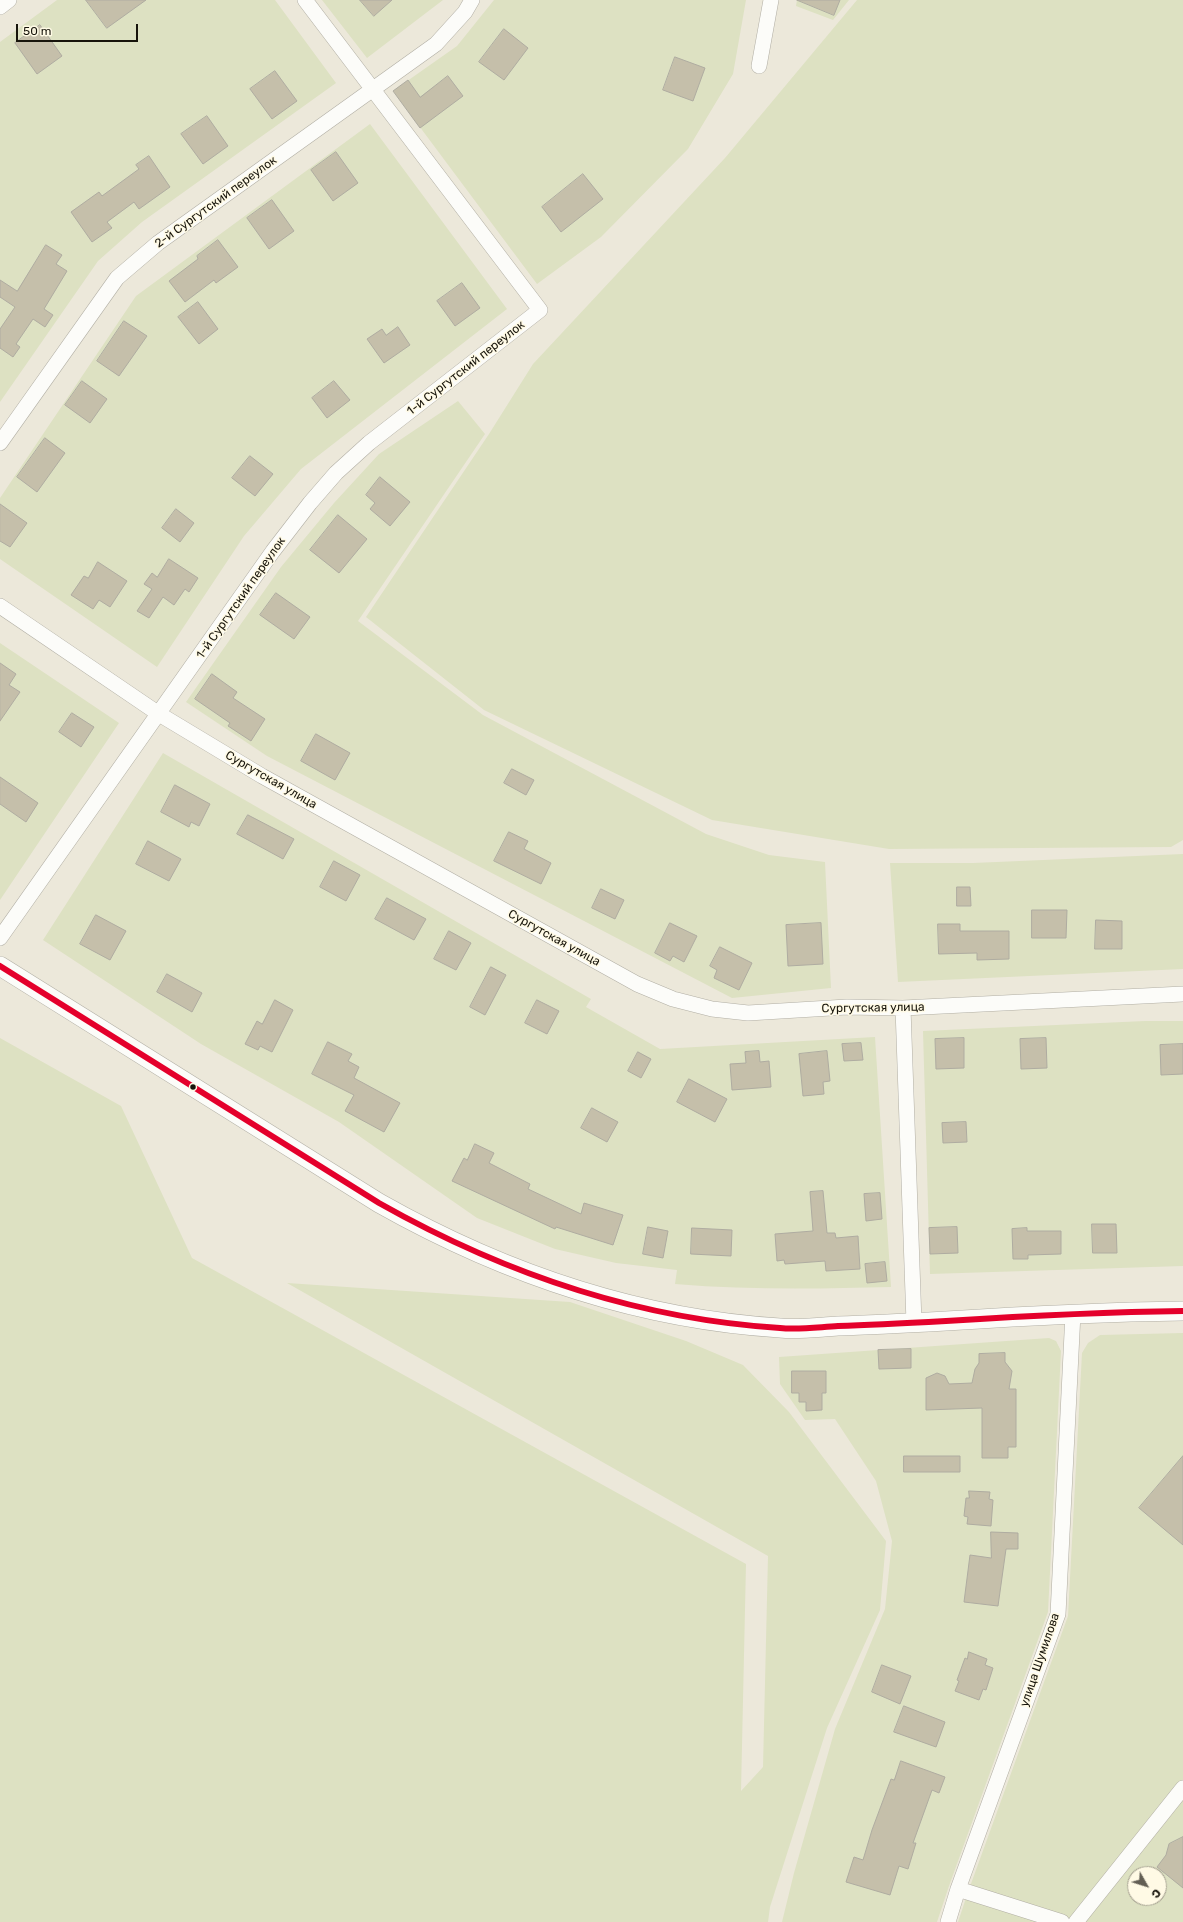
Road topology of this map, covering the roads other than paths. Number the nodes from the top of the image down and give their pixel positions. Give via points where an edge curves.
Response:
1 (9, 0) edge
2 (305, 0) edge
3 (472, 0) edge
4 (772, 0) edge
5 (0, 7) edge
6 (759, 66) dead end
7 (373, 90) junction
8 (0, 443) edge
9 (0, 606) edge
10 (160, 714) junction
11 (0, 938) edge
12 (0, 966) edge
13 (1183, 994) edge
14 (903, 1008) junction
15 (1183, 1311) edge
16 (1073, 1313) junction
17 (914, 1323) junction
18 (1183, 1788) edge
19 (958, 1889) junction
20 (948, 1922) edge
21 (1062, 1922) edge
22 (1076, 1922) edge

1 - 5 street
2 - 7 street
3 - 7 street, 2-й Сургутский переулок via 465,12 436,44
4 - 6 street
7 - 8 street, 2-й Сургутский переулок via 158,243 117,278
7 - 10 street, 1-й Сургутский переулок via 540,310 370,443 336,473 273,551
9 - 10 street, Сургутская улица
10 - 11 street, 1-й Сургутский переулок
10 - 14 street, Сургутская улица via 262,776 637,984 673,999 712,1009 748,1013 847,1007
12 - 17 street via 379,1203 454,1243 526,1273 614,1301 697,1319 740,1325 783,1329
13 - 14 street, Сургутская улица
14 - 17 street
15 - 16 street
16 - 17 street
16 - 19 street, улица Шумилова via 1058,1614
18 - 22 street
19 - 20 street, улица Шумилова
19 - 21 street

